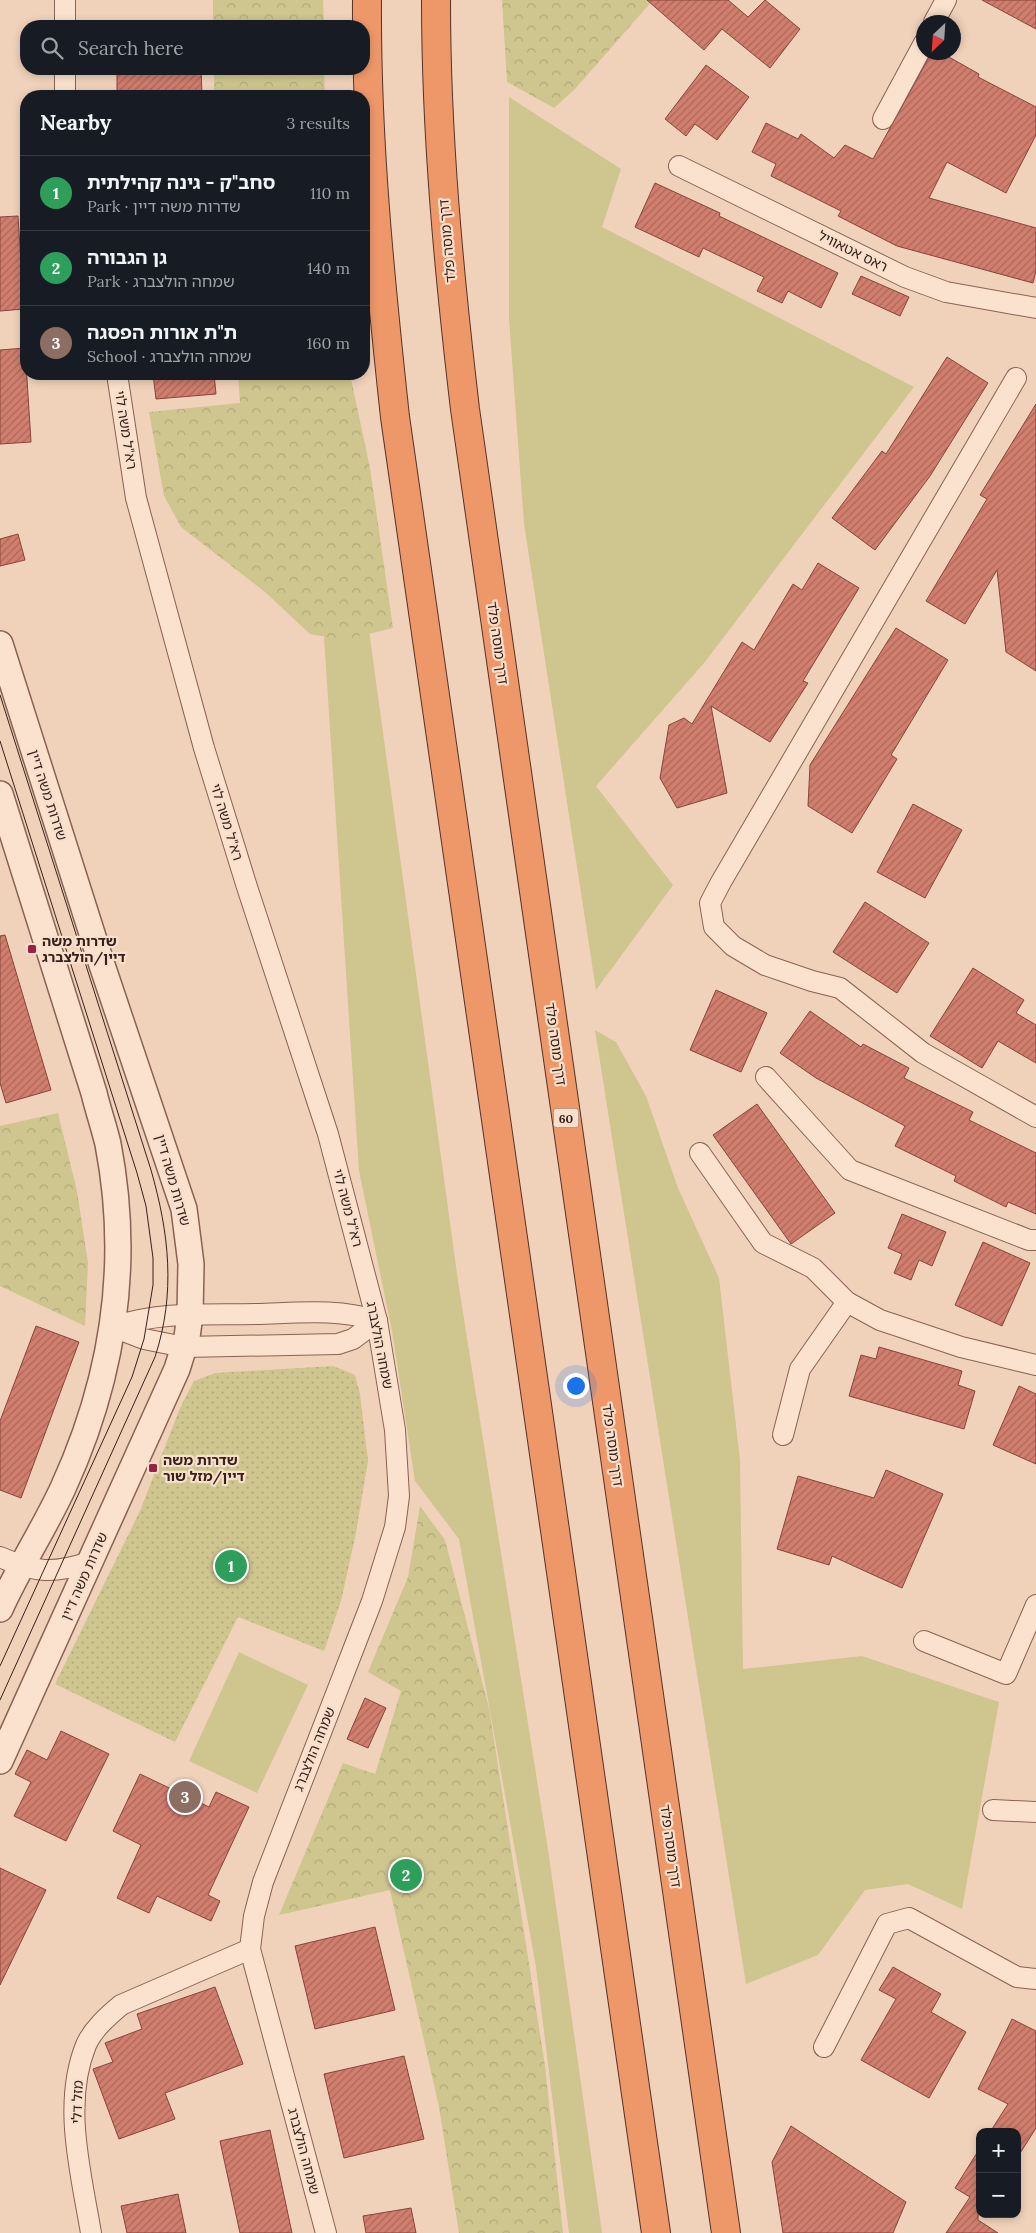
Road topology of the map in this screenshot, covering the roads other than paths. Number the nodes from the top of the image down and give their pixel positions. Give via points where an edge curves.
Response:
1 (65, 0) edge
2 (367, 0) edge
3 (436, 0) edge
4 (946, 0) edge
5 (938, 15) edge
6 (65, 20) edge
7 (368, 20) edge
8 (916, 58) edge
9 (65, 75) edge
10 (369, 75) edge
11 (65, 90) edge
12 (370, 90) edge
13 (370, 104) edge
14 (883, 119) dead end
15 (680, 166) dead end
16 (1036, 308) edge
17 (1016, 378) dead end
18 (118, 380) edge
19 (0, 644) edge
20 (0, 794) edge
21 (766, 1076) dead end
22 (1036, 1117) edge
23 (700, 1153) dead end
24 (1036, 1240) edge
25 (362, 1263) joint
26 (847, 1302) junction
27 (190, 1315) junction
28 (377, 1321) junction
29 (113, 1327) junction
30 (184, 1347) junction
31 (1036, 1365) edge
32 (783, 1435) dead end
33 (10, 1562) edge
34 (90, 1562) junction
35 (1036, 1605) edge
36 (0, 1609) edge
37 (924, 1640) dead end
38 (0, 1761) edge
39 (994, 1810) dead end
40 (1036, 1812) edge
41 (250, 1950) junction
42 (1036, 1979) edge
43 (824, 2047) dead end
44 (91, 2233) edge
45 (326, 2233) edge
46 (656, 2233) edge
47 (726, 2233) edge

1 - 6 street
2 - 7 highway
3 - 47 highway, דרך מוסה פלד / 60 via 442,169 464,409
4 - 5 street
8 - 14 street
9 - 11 street
10 - 12 highway
13 - 46 highway via 380,276 395,417
15 - 16 street, ראס אטאוויל via 905,277 946,292
17 - 22 street via 710,904 714,927 733,946 765,965 840,988 923,1053
18 - 25 street, רא"ל משה לוי via 136,498 204,748 328,1134
19 - 27 street, שדרות משה דיין via 184,1209 190,1264
20 - 29 street via 107,1143 118,1232 118,1282
21 - 24 street via 850,1170
23 - 26 street via 763,1243 813,1268
25 - 28 street, שמחה הולצברג
26 - 31 street via 880,1320 960,1347
26 - 32 street via 800,1369
27 - 28 street via 335,1312
27 - 29 street via 149,1317
27 - 30 street, שדרות משה דיין
28 - 30 street via 353,1339 338,1344
28 - 41 street, שמחה הולצברג via 395,1430 399,1496 395,1527 372,1601 263,1882
29 - 30 street via 144,1340
29 - 33 street via 97,1398 63,1488
30 - 34 street, שדרות משה דיין
33 - 34 street via 43,1571
33 - 36 street
34 - 38 street, שדרות משה דיין
35 - 37 street via 1006,1674
39 - 40 street
41 - 44 street, מזל דלי via 121,2005 104,2020 86,2044 76,2079 75,2111 77,2147
41 - 45 street, שמחה הולצברג
42 - 43 street via 1017,1977 909,1918 887,1924

